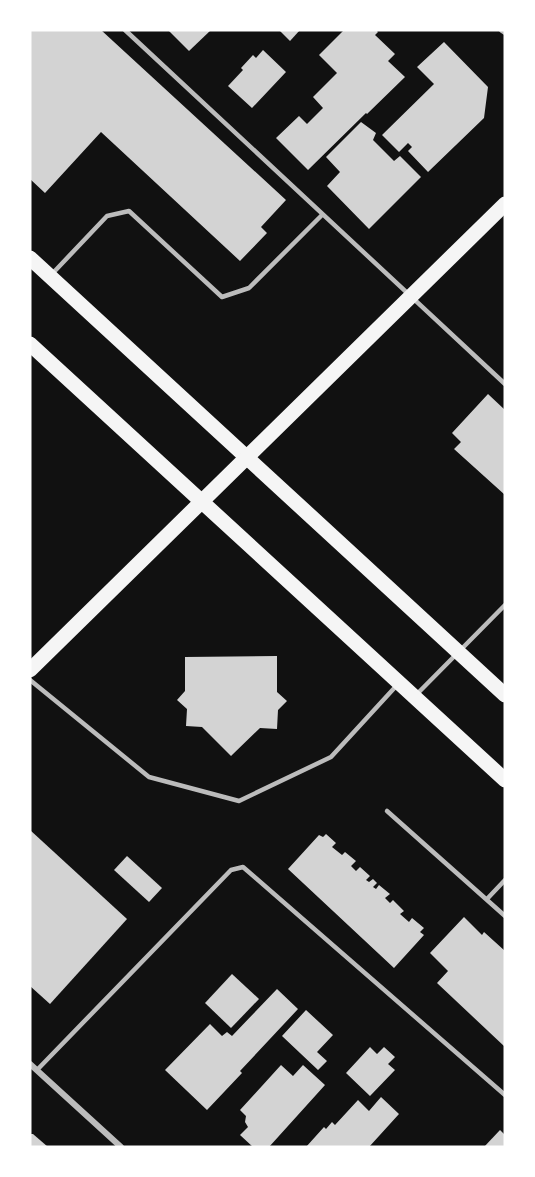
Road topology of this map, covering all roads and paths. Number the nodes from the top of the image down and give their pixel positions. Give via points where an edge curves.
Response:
1 (125, 30) edge
2 (505, 204) edge
3 (322, 215) junction
4 (30, 258) edge
5 (50, 276) junction
6 (412, 296) junction
7 (30, 344) edge
8 (505, 384) edge
9 (247, 457) junction
10 (200, 502) junction
11 (505, 605) edge
12 (459, 653) junction
13 (30, 670) edge
14 (30, 680) edge
15 (400, 682) junction
16 (505, 695) edge
17 (415, 696) junction
18 (505, 780) edge
19 (387, 811) dead end
20 (505, 880) edge
21 (487, 899) junction
22 (505, 916) edge
23 (30, 1064) edge
24 (38, 1070) junction
25 (505, 1095) edge
26 (121, 1147) edge

1 - 3 lane
2 - 6 main road
3 - 5 lane via 249,288 222,297 129,211 107,216
3 - 6 lane
4 - 5 main road
5 - 9 main road
6 - 8 lane
6 - 9 main road
7 - 10 main road
9 - 10 main road
9 - 12 main road
10 - 13 main road
10 - 15 main road
11 - 12 lane
12 - 16 main road
12 - 17 lane
14 - 15 lane via 149,777 239,801 330,757
15 - 17 main road
17 - 18 main road
19 - 21 lane
20 - 21 lane
21 - 22 lane
23 - 24 street
24 - 25 lane via 231,870 243,867
24 - 26 street

